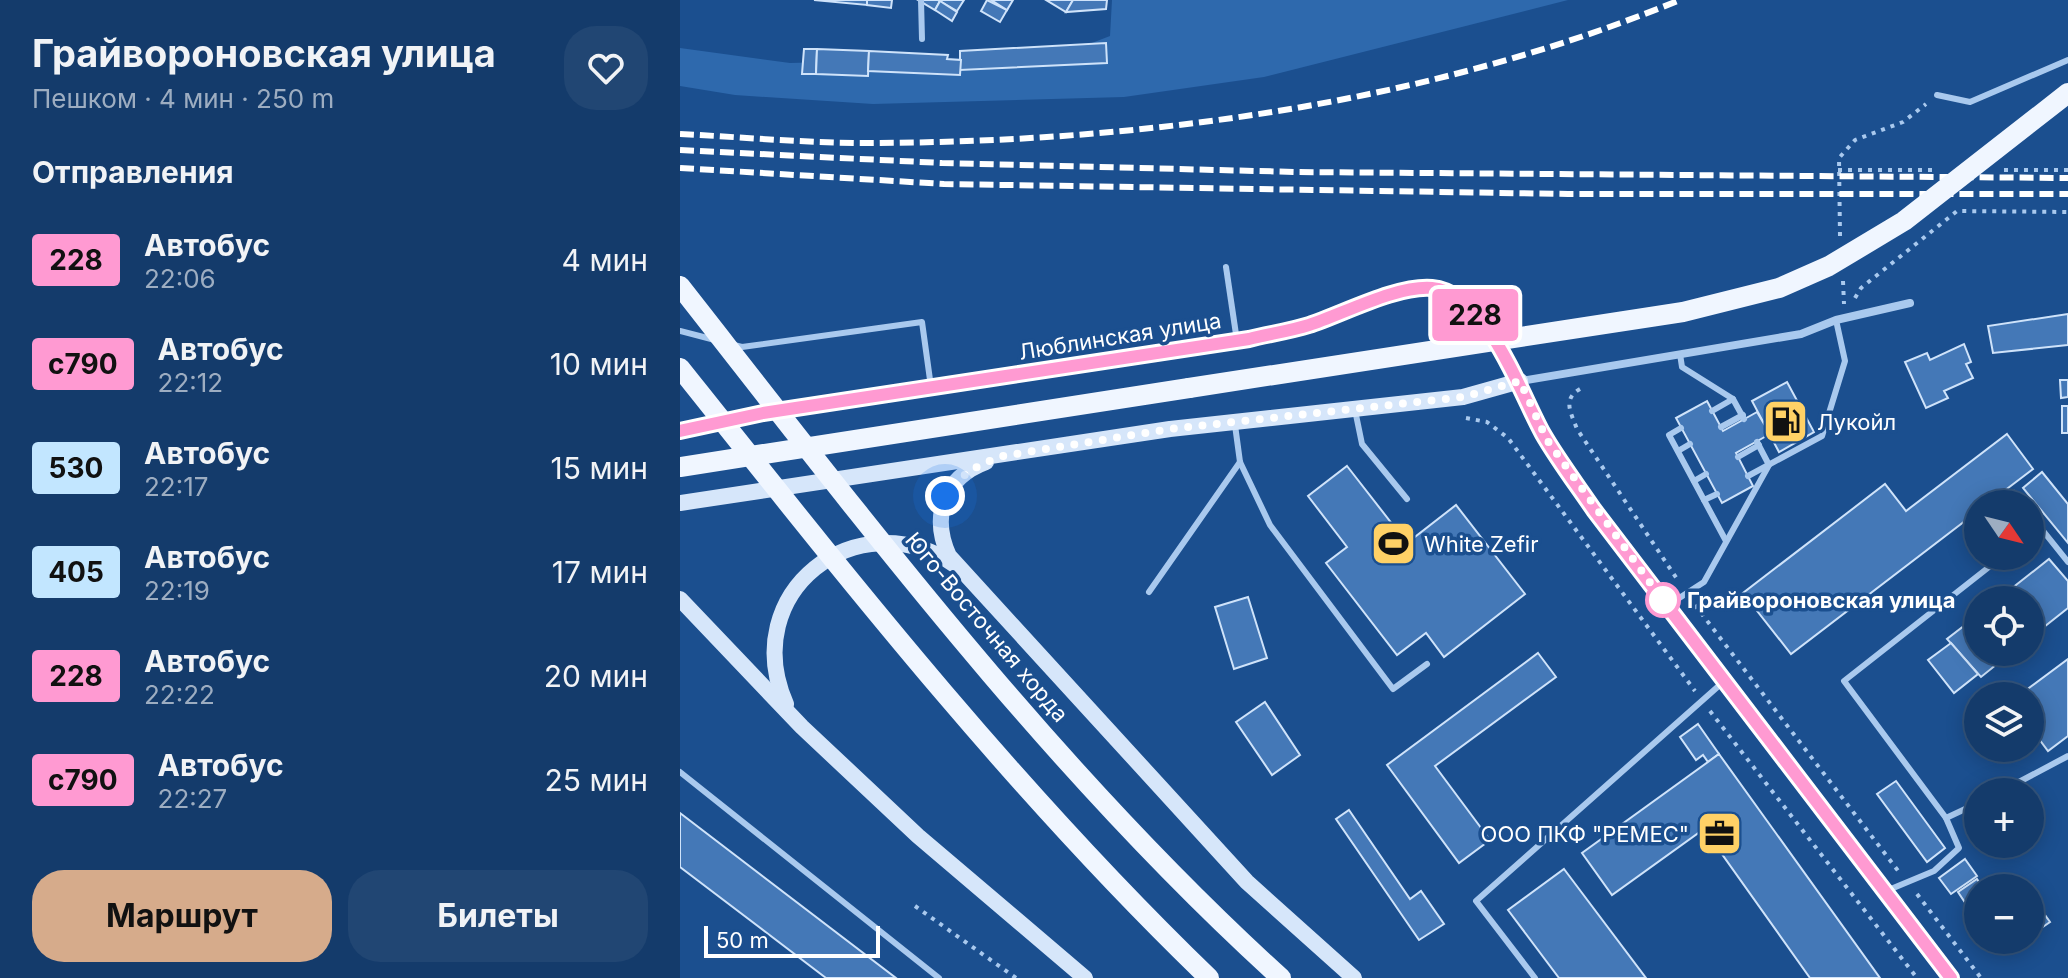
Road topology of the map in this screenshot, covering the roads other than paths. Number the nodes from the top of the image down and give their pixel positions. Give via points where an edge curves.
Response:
1 (921, 0) edge
2 (922, 39) dead end
3 (2068, 60) edge
4 (2068, 93) edge
5 (1937, 95) road end
6 (1226, 267) dead end
7 (680, 286) edge
8 (1910, 303) dead end
9 (1840, 319) junction
10 (680, 331) edge
11 (1237, 341) junction
12 (1680, 354) junction
13 (680, 368) edge
14 (1520, 381) junction
15 (931, 387) junction
16 (1733, 399) junction
17 (1355, 406) junction
18 (1712, 411) dead end
19 (1235, 421) junction
20 (1721, 427) dead end
21 (1681, 428) dead end
22 (680, 431) edge
23 (1690, 444) dead end
24 (1678, 451) junction
25 (1003, 456) junction
26 (1738, 457) dead end
27 (1240, 462) junction
28 (1769, 465) junction
29 (680, 467) edge
30 (1706, 474) dead end
31 (1748, 476) dead end
32 (1694, 481) junction
33 (1717, 494) dead end
34 (1407, 499) dead end
35 (1704, 500) junction
36 (680, 503) edge
37 (2044, 532) edge
38 (1726, 541) junction
39 (2068, 562) edge
40 (1985, 570) edge
41 (963, 571) junction
42 (1149, 592) dead end
43 (680, 599) edge
44 (1667, 606) junction
45 (1427, 664) dead end
46 (1725, 681) junction
47 (802, 727) junction
48 (2068, 756) edge
49 (680, 772) edge
50 (2026, 778) edge
51 (1964, 810) edge
52 (1946, 818) junction
53 (1886, 891) junction
54 (939, 978) edge
55 (1085, 978) edge
56 (1209, 978) edge
57 (1281, 978) edge
58 (1354, 978) edge
59 (1535, 978) edge
60 (1951, 978) edge

1 - 2 lane
3 - 5 lane via 1970,102
4 - 29 main road, bridge via 1904,221 1829,266 1779,288 1683,312
6 - 11 lane
7 - 57 main road, Юго-Восточная хорда, bridge via 965,644 1099,797
8 - 9 street
9 - 12 street via 1801,334
9 - 28 lane via 1845,361 1822,436
10 - 15 lane via 742,347 922,322
11 - 14 main road, Люблинская улица via 1431,288 1454,296 1474,315
11 - 15 main road, Люблинская улица
12 - 14 street
12 - 16 lane via 1682,367
13 - 56 main road, bridge via 928,674 1068,835
14 - 17 main road via 1463,397
14 - 44 main road via 1547,440
15 - 22 main road, Люблинская улица
16 - 18 lane
16 - 20 lane via 1744,417
17 - 19 main road
17 - 34 lane via 1362,444
19 - 25 main road
19 - 27 lane
21 - 24 lane via 1669,435
23 - 24 lane
24 - 32 lane
25 - 36 main road
25 - 41 main road via 958,478 945,496 940,537
26 - 28 lane via 1758,444
27 - 42 lane
27 - 45 lane via 1270,525 1393,689
28 - 31 lane
28 - 38 lane
30 - 32 lane
32 - 35 lane
33 - 35 lane
35 - 38 lane
37 - 39 lane
38 - 44 lane via 1704,582
40 - 52 lane via 1844,681
41 - 47 main road via 913,545 875,542 837,553 806,576 784,608 775,645 779,684
41 - 58 main road via 1247,882
43 - 47 main road
44 - 46 main road
46 - 53 main road
46 - 59 lane via 1476,901
47 - 55 main road via 918,836
48 - 50 lane
49 - 54 lane
51 - 52 lane
52 - 53 lane via 1959,848 1934,871
53 - 60 main road

